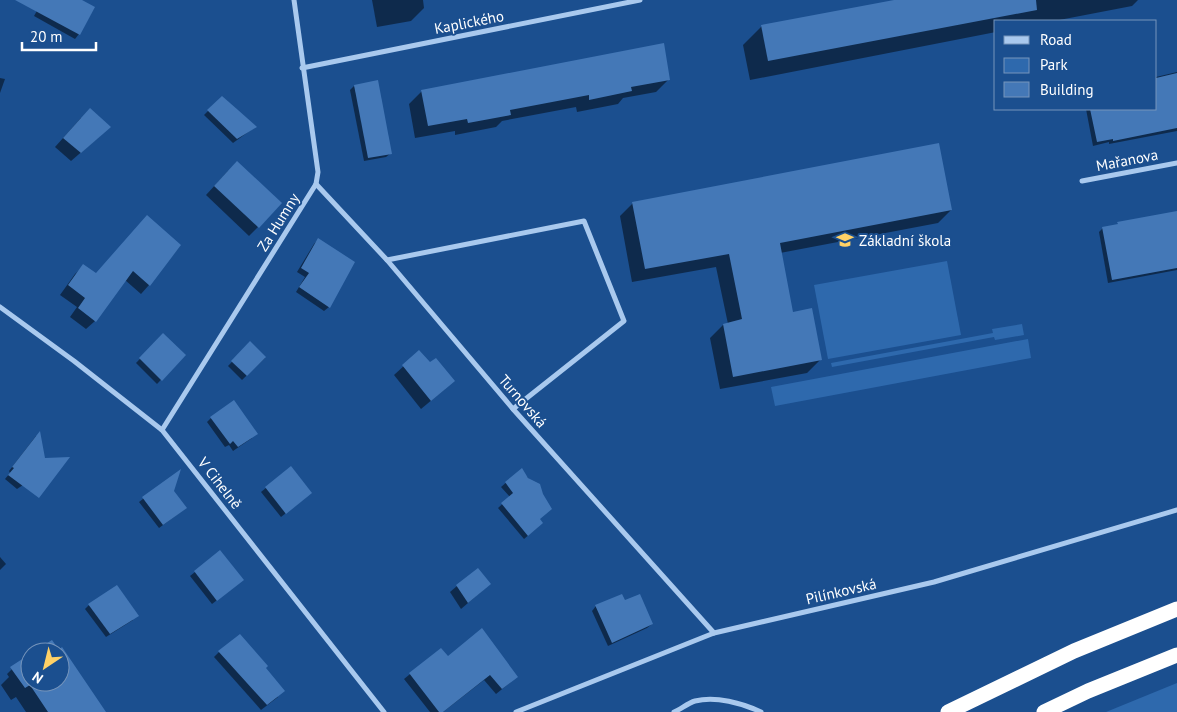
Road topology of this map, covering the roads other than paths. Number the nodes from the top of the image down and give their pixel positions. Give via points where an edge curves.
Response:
1 (294, 0) edge
2 (640, 0) edge
3 (302, 68) junction
4 (1177, 163) edge
5 (1082, 181) dead end
6 (316, 184) junction
7 (387, 260) junction
8 (0, 307) edge
9 (513, 409) junction
10 (162, 430) junction
11 (1177, 510) edge
12 (1177, 610) edge
13 (714, 633) junction
14 (1177, 655) edge
15 (384, 712) edge
16 (516, 712) edge
17 (674, 712) edge
18 (761, 712) edge
19 (948, 712) edge
20 (1044, 712) edge

1 - 3 street, Za Humny
2 - 3 street, Kaplického
3 - 6 street, Za Humny via 318,172
4 - 5 street, Mařanova
6 - 7 street, Turnovská
6 - 10 street, Za Humny
7 - 9 street, Turnovská
7 - 9 street via 584,221 624,321
8 - 10 street, V Cihelně
9 - 13 street, Turnovská
10 - 15 street, V Cihelně
11 - 13 street, Pilínkovská via 934,582
12 - 19 highway via 1074,651
13 - 16 street, Pilínkovská
14 - 20 highway
17 - 18 street via 695,701 714,700 734,702

